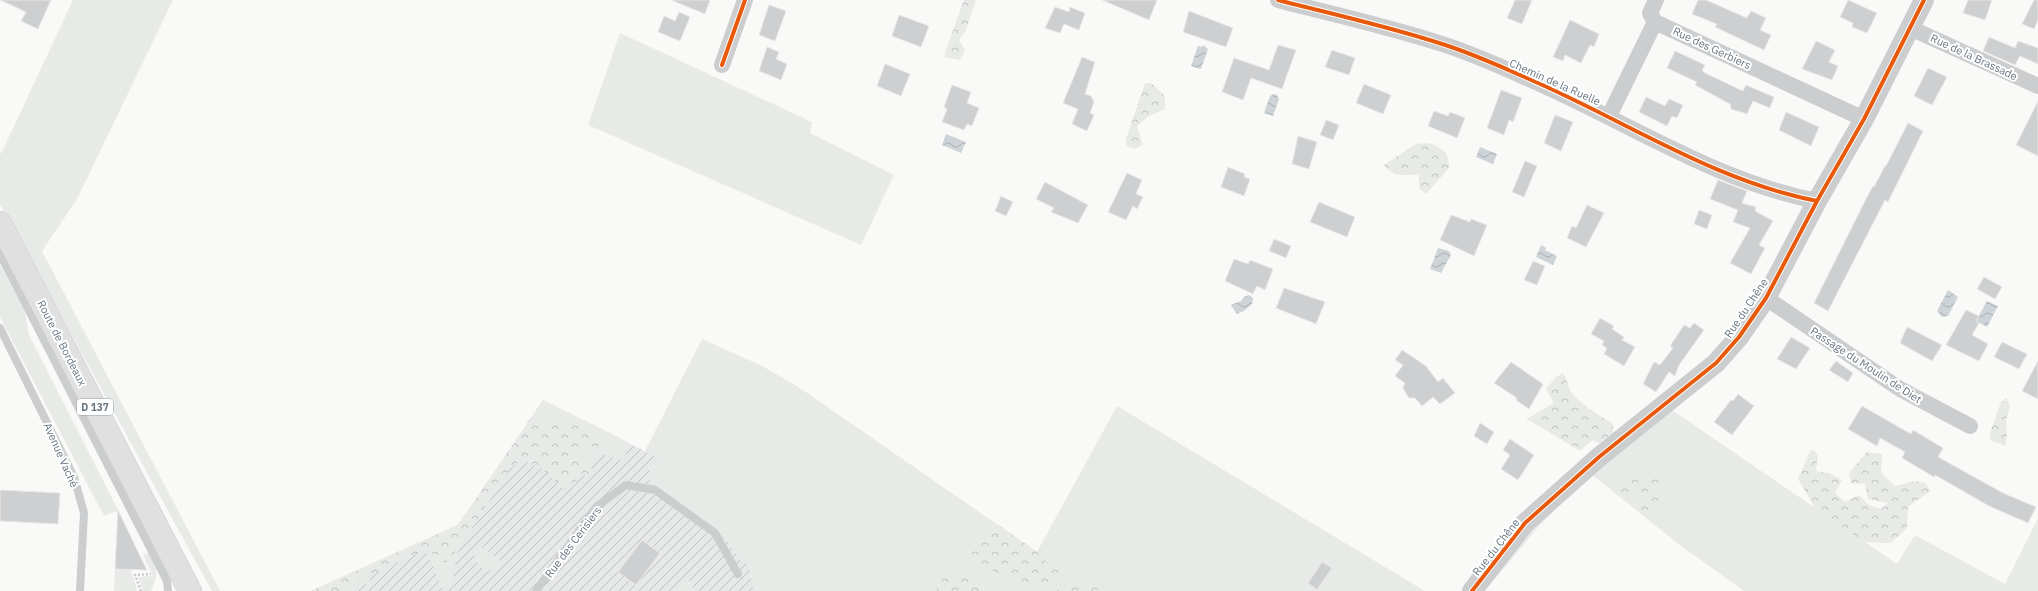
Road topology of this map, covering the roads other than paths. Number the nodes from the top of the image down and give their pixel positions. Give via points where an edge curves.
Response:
1 (745, 0) edge
2 (1278, 0) edge
3 (1656, 0) edge
4 (1924, 0) edge
5 (1655, 22) junction
6 (1910, 28) junction
7 (722, 66) dead end
8 (2038, 86) edge
9 (1609, 116) junction
10 (1864, 119) junction
11 (1817, 201) junction
12 (0, 223) edge
13 (0, 254) edge
14 (1766, 298) junction
15 (0, 328) edge
16 (4, 341) edge
17 (1970, 426) dead end
18 (738, 574) dead end
19 (80, 591) edge
20 (168, 591) edge
21 (190, 591) edge
22 (536, 591) edge
23 (1472, 591) edge

1 - 7 street
2 - 9 street, Chemin de la Ruelle via 1347,16 1440,43 1528,78
3 - 5 street via 1650,13
4 - 6 street, Rue du Chêne
5 - 9 street
5 - 10 street, Rue des Gerbiers
6 - 8 street, Rue de la Brassade
6 - 10 street, Rue du Chêne
9 - 11 street, Chemin de la Ruelle via 1706,166 1786,195
10 - 11 street, Rue du Chêne
11 - 14 street, Rue du Chêne
12 - 21 main road, Route de Bordeaux / D 137
13 - 20 lane via 167,581
14 - 17 street, Passage du Moulin de Diet via 1900,389
14 - 23 street, Rue du Chêne via 1739,337 1716,363 1599,458 1525,523
15 - 16 lane, Avenue Vaché
16 - 19 lane, Avenue Vaché via 74,477 84,513
18 - 22 lane, Rue des Cerisiers via 715,533 655,490 626,485 596,507

